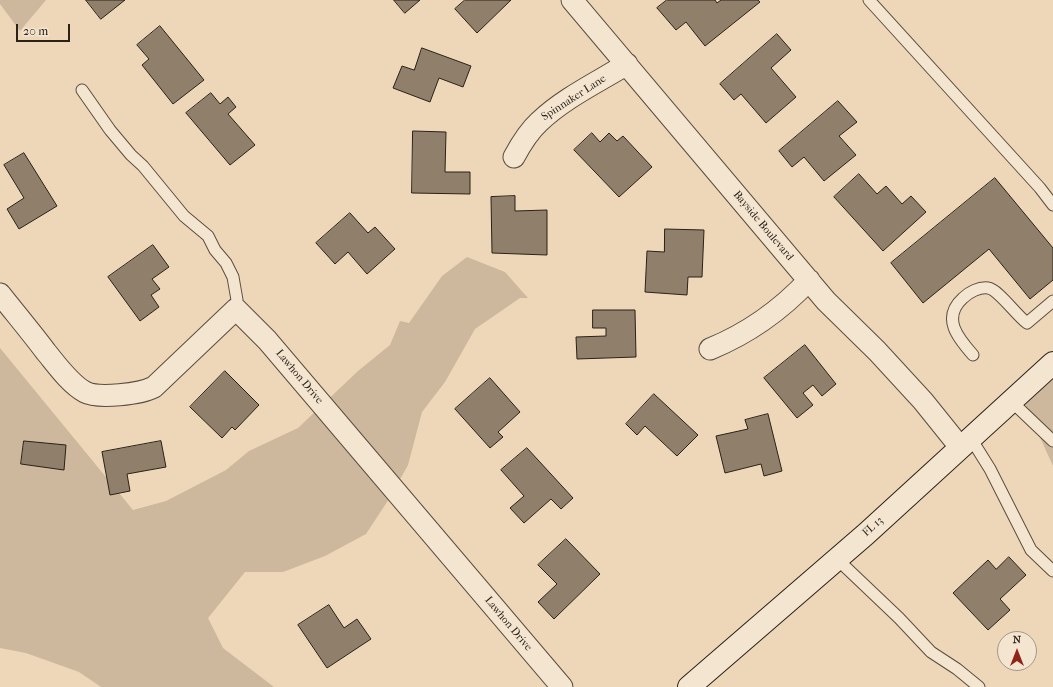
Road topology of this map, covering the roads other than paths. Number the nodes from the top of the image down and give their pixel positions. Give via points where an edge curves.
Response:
1 (572, 0) edge
2 (870, 0) edge
3 (627, 64) junction
4 (82, 90) dead end
5 (514, 157) dead end
6 (1053, 205) edge
7 (809, 280) junction
8 (0, 294) edge
9 (1053, 301) edge
10 (236, 309) junction
11 (710, 349) dead end
12 (973, 355) dead end
13 (1053, 363) edge
14 (1011, 401) junction
15 (1053, 440) edge
16 (965, 442) junction
17 (837, 559) junction
18 (1053, 571) edge
19 (562, 687) edge
20 (689, 687) edge
21 (979, 687) edge

1 - 3 street, Bayside Boulevard
2 - 6 lane
3 - 5 street, Spinnaker Lane via 538,122 524,138
3 - 7 street, Bayside Boulevard
4 - 10 lane via 131,155 184,216 208,236 233,277
7 - 11 street via 764,321 733,340
7 - 16 street, Bayside Boulevard via 826,301
8 - 10 street via 65,375 85,392 97,394 128,394 154,388
9 - 12 lane via 1026,323 996,292 988,288 969,292 957,303 952,312 960,340
10 - 19 street, Lawhon Drive via 268,340
13 - 14 main road, FL 13
14 - 15 lane
14 - 16 main road, FL 13
16 - 17 main road, FL 13
16 - 18 lane via 994,475 1031,550
17 - 20 main road, FL 13
17 - 21 lane via 899,618 930,652

